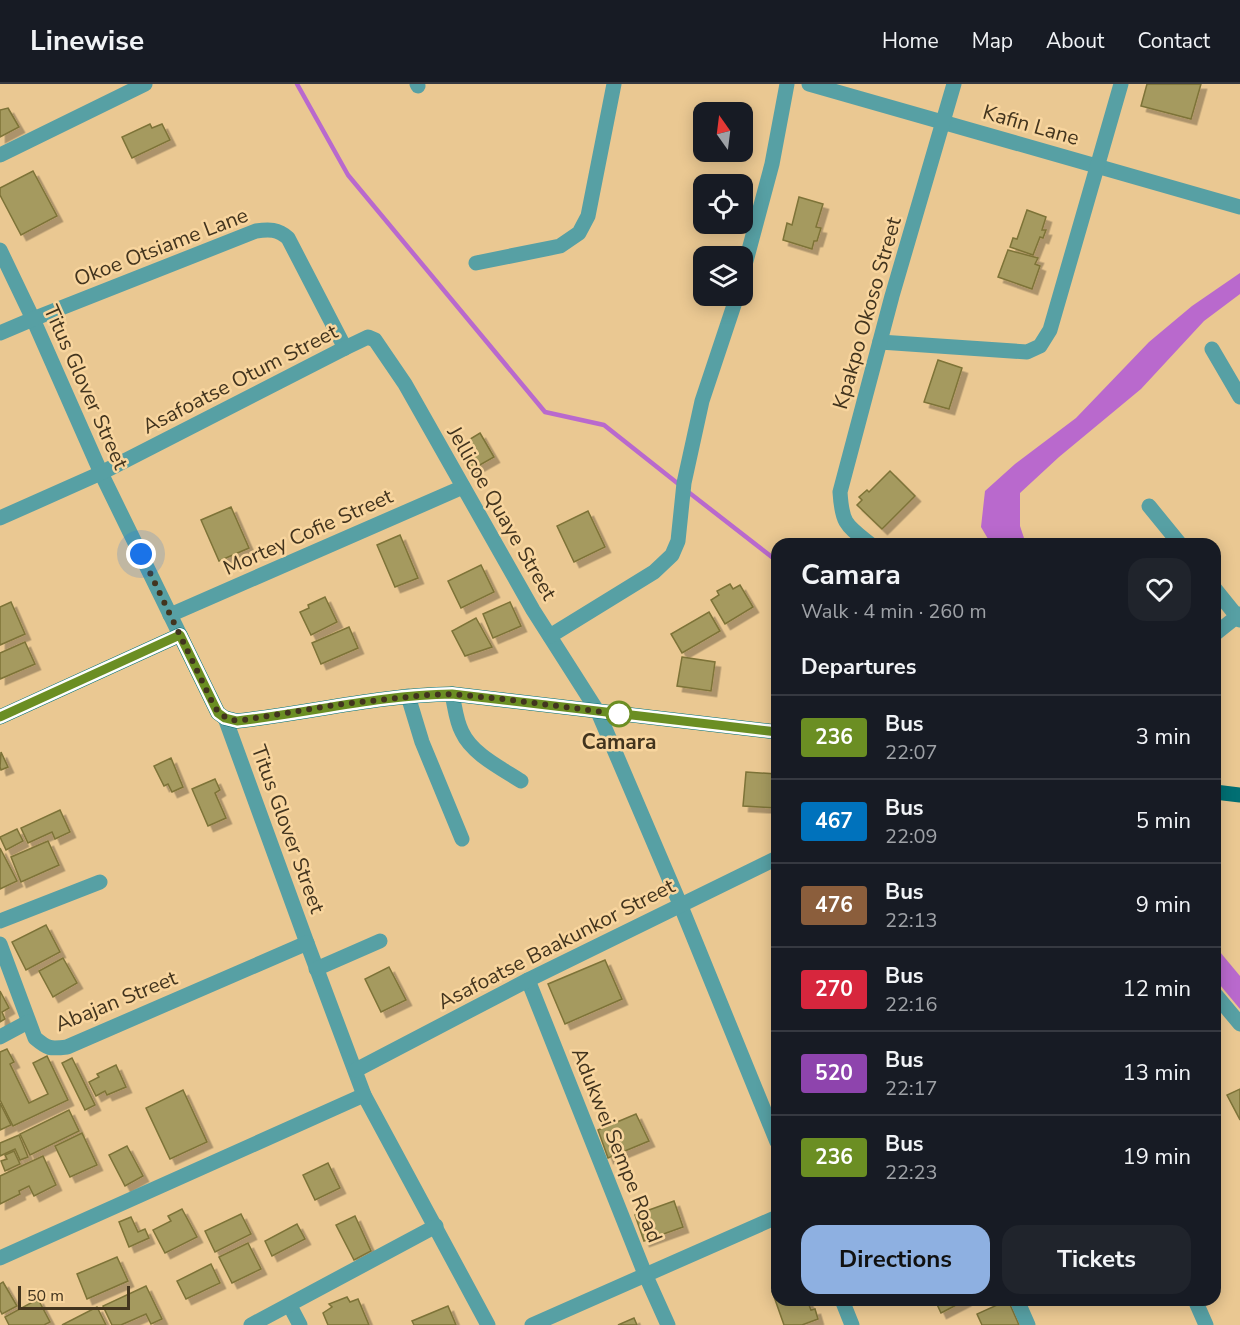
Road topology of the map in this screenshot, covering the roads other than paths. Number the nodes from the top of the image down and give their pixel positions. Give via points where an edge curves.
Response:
1 (145, 84) edge
2 (614, 84) edge
3 (787, 84) edge
4 (809, 84) edge
5 (954, 84) edge
6 (1121, 84) edge
7 (944, 122) junction
8 (0, 155) edge
9 (1098, 166) junction
10 (1240, 207) edge
11 (750, 246) edge
12 (0, 250) edge
13 (476, 263) dead end
14 (734, 306) edge
15 (33, 318) junction
16 (0, 333) edge
17 (368, 338) joint
18 (880, 342) junction
19 (345, 348) junction
20 (1212, 349) dead end
21 (1240, 397) edge
22 (101, 473) junction
23 (463, 487) junction
24 (1149, 506) dead end
25 (0, 518) edge
26 (863, 538) edge
27 (1175, 538) edge
28 (1221, 596) edge
29 (170, 615) junction
30 (1239, 617) edge
31 (1221, 630) edge
32 (180, 635) junction
33 (550, 636) junction
34 (452, 694) junction
35 (408, 696) junction
36 (598, 712) junction
37 (0, 717) edge
38 (225, 718) junction
39 (771, 731) edge
40 (520, 781) dead end
41 (1221, 793) edge
42 (1240, 795) edge
43 (462, 839) dead end
44 (771, 861) edge
45 (100, 882) dead end
46 (680, 904) junction
47 (0, 921) edge
48 (380, 941) dead end
49 (307, 943) junction
50 (0, 944) edge
51 (316, 969) junction
52 (528, 981) junction
53 (1221, 1001) edge
54 (28, 1022) junction
55 (1240, 1023) edge
56 (0, 1036) edge
57 (356, 1070) junction
58 (364, 1095) junction
59 (771, 1127) edge
60 (771, 1220) edge
61 (436, 1226) junction
62 (0, 1258) edge
63 (645, 1274) junction
64 (290, 1306) junction
65 (844, 1306) edge
66 (1020, 1306) edge
67 (1198, 1306) edge
68 (251, 1325) edge
69 (300, 1325) edge
70 (488, 1325) edge
71 (532, 1325) edge
72 (668, 1325) edge
73 (852, 1325) edge
74 (1028, 1325) edge
75 (1206, 1325) edge

1 - 8 street
2 - 13 street via 588,216 579,233 560,246
3 - 11 street via 772,164
4 - 7 street, Kafin Lane
5 - 7 street, Kpakpo Okoso Street
6 - 9 street
7 - 9 street, Kafin Lane
7 - 18 street, Kpakpo Okoso Street
9 - 10 street, Kafin Lane
9 - 18 street via 1050,330 1040,346 1027,352
12 - 15 street, Titus Glover Street
14 - 33 street via 702,401 684,483 678,541 672,555 654,572
15 - 16 street, Okoe Otsiame Lane
15 - 19 street, Okoe Otsiame Lane via 268,229 288,238
15 - 22 street, Titus Glover Street
17 - 19 street, Asafoatse Otum Street
17 - 23 street, Jellicoe Quaye Street via 375,340 405,384
18 - 26 street, Kpakpo Okoso Street via 840,492 847,525
19 - 22 street, Asafoatse Otum Street
20 - 21 street
22 - 25 street, Asafoatse Otum Street
22 - 29 street, Titus Glover Street
23 - 29 street, Mortey Cofie Street
23 - 33 street, Jellicoe Quaye Street
24 - 27 street
28 - 30 street
29 - 32 street, Titus Glover Street
30 - 31 street
32 - 37 main road
32 - 38 main road, Titus Glover Street via 213,704
33 - 36 street, Jellicoe Quaye Street
34 - 35 main road
34 - 36 main road
34 - 40 street via 465,739
35 - 38 main road via 248,720
35 - 43 street via 422,742
36 - 39 main road
36 - 46 street, Jellicoe Quaye Street
38 - 49 street, Titus Glover Street
41 - 42 main road
44 - 46 street, Asafoatse Baakunkor Street
45 - 47 street
46 - 52 street, Asafoatse Baakunkor Street
46 - 59 street, Jellicoe Quaye Street
48 - 51 street
49 - 51 street, Titus Glover Street
49 - 54 street, Abajan Street via 67,1047 47,1048 35,1038
50 - 54 street, Abajan Street
51 - 57 street, Titus Glover Street
52 - 57 street, Asafoatse Baakunkor Street
52 - 63 street, Adukwei Sempe Road
53 - 55 street
54 - 56 street
57 - 58 street, Titus Glover Street
58 - 61 street, Titus Glover Street
58 - 62 street
60 - 63 street
61 - 64 street
61 - 70 street, Titus Glover Street
63 - 71 street
63 - 72 street, Adukwei Sempe Road
64 - 68 street
64 - 69 street
65 - 73 street
66 - 74 street
67 - 75 street

